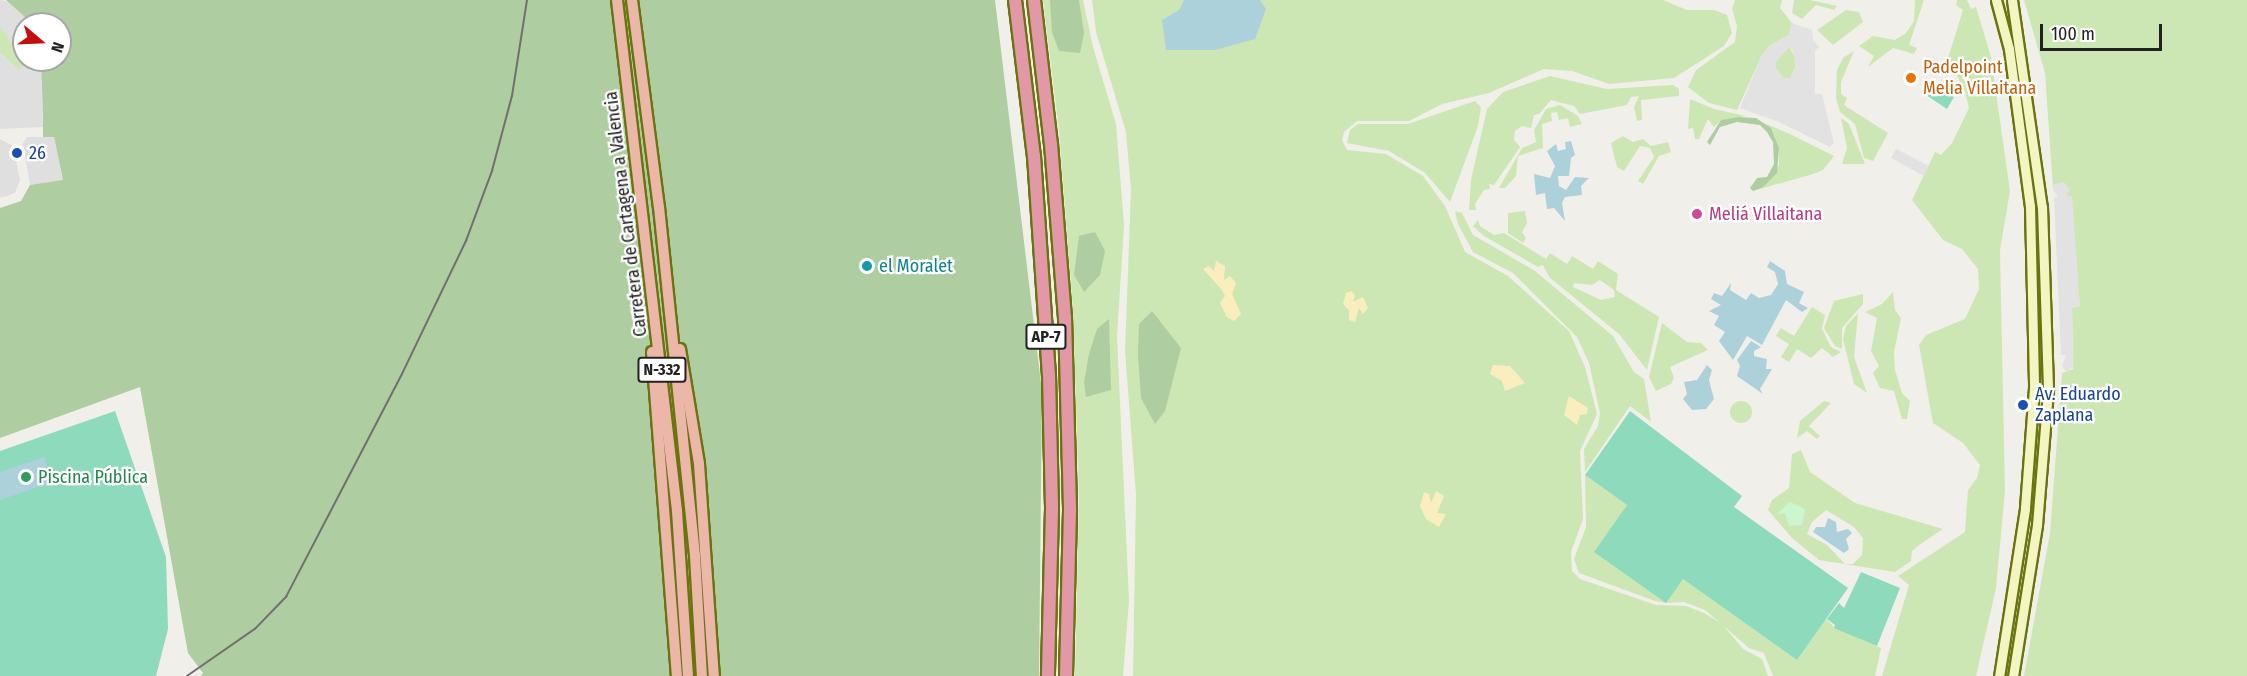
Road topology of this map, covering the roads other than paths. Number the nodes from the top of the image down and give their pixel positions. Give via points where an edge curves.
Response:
1 (1015, 0) edge
2 (1034, 0) edge
3 (1996, 0) edge
4 (2012, 0) edge
5 (617, 2) edge
6 (632, 2) edge
7 (644, 223) junction
8 (664, 261) junction
9 (677, 676) edge
10 (688, 676) edge
11 (702, 676) edge
12 (714, 676) edge
13 (1048, 676) edge
14 (1066, 676) edge
15 (1999, 676) edge
16 (2013, 676) edge

1 - 13 highway, AP-7 via 1034,156 1049,387 1052,530
2 - 14 highway, AP-7 via 1052,144 1065,317 1070,499
3 - 15 main road via 2009,49 2030,206 2034,388 2025,509
4 - 16 main road via 2042,207 2048,390 2037,525
5 - 7 highway, Carretera de Cartagena a Valencia / N-332
6 - 8 highway, Carretera de Cartagena a Valencia / N-332
7 - 9 highway
7 - 10 highway, Carretera de Cartagena a Valencia / N-332 via 677,511
8 - 11 highway, Carretera de Cartagena a Valencia / N-332 via 695,556
8 - 12 highway, N-332 via 699,464

